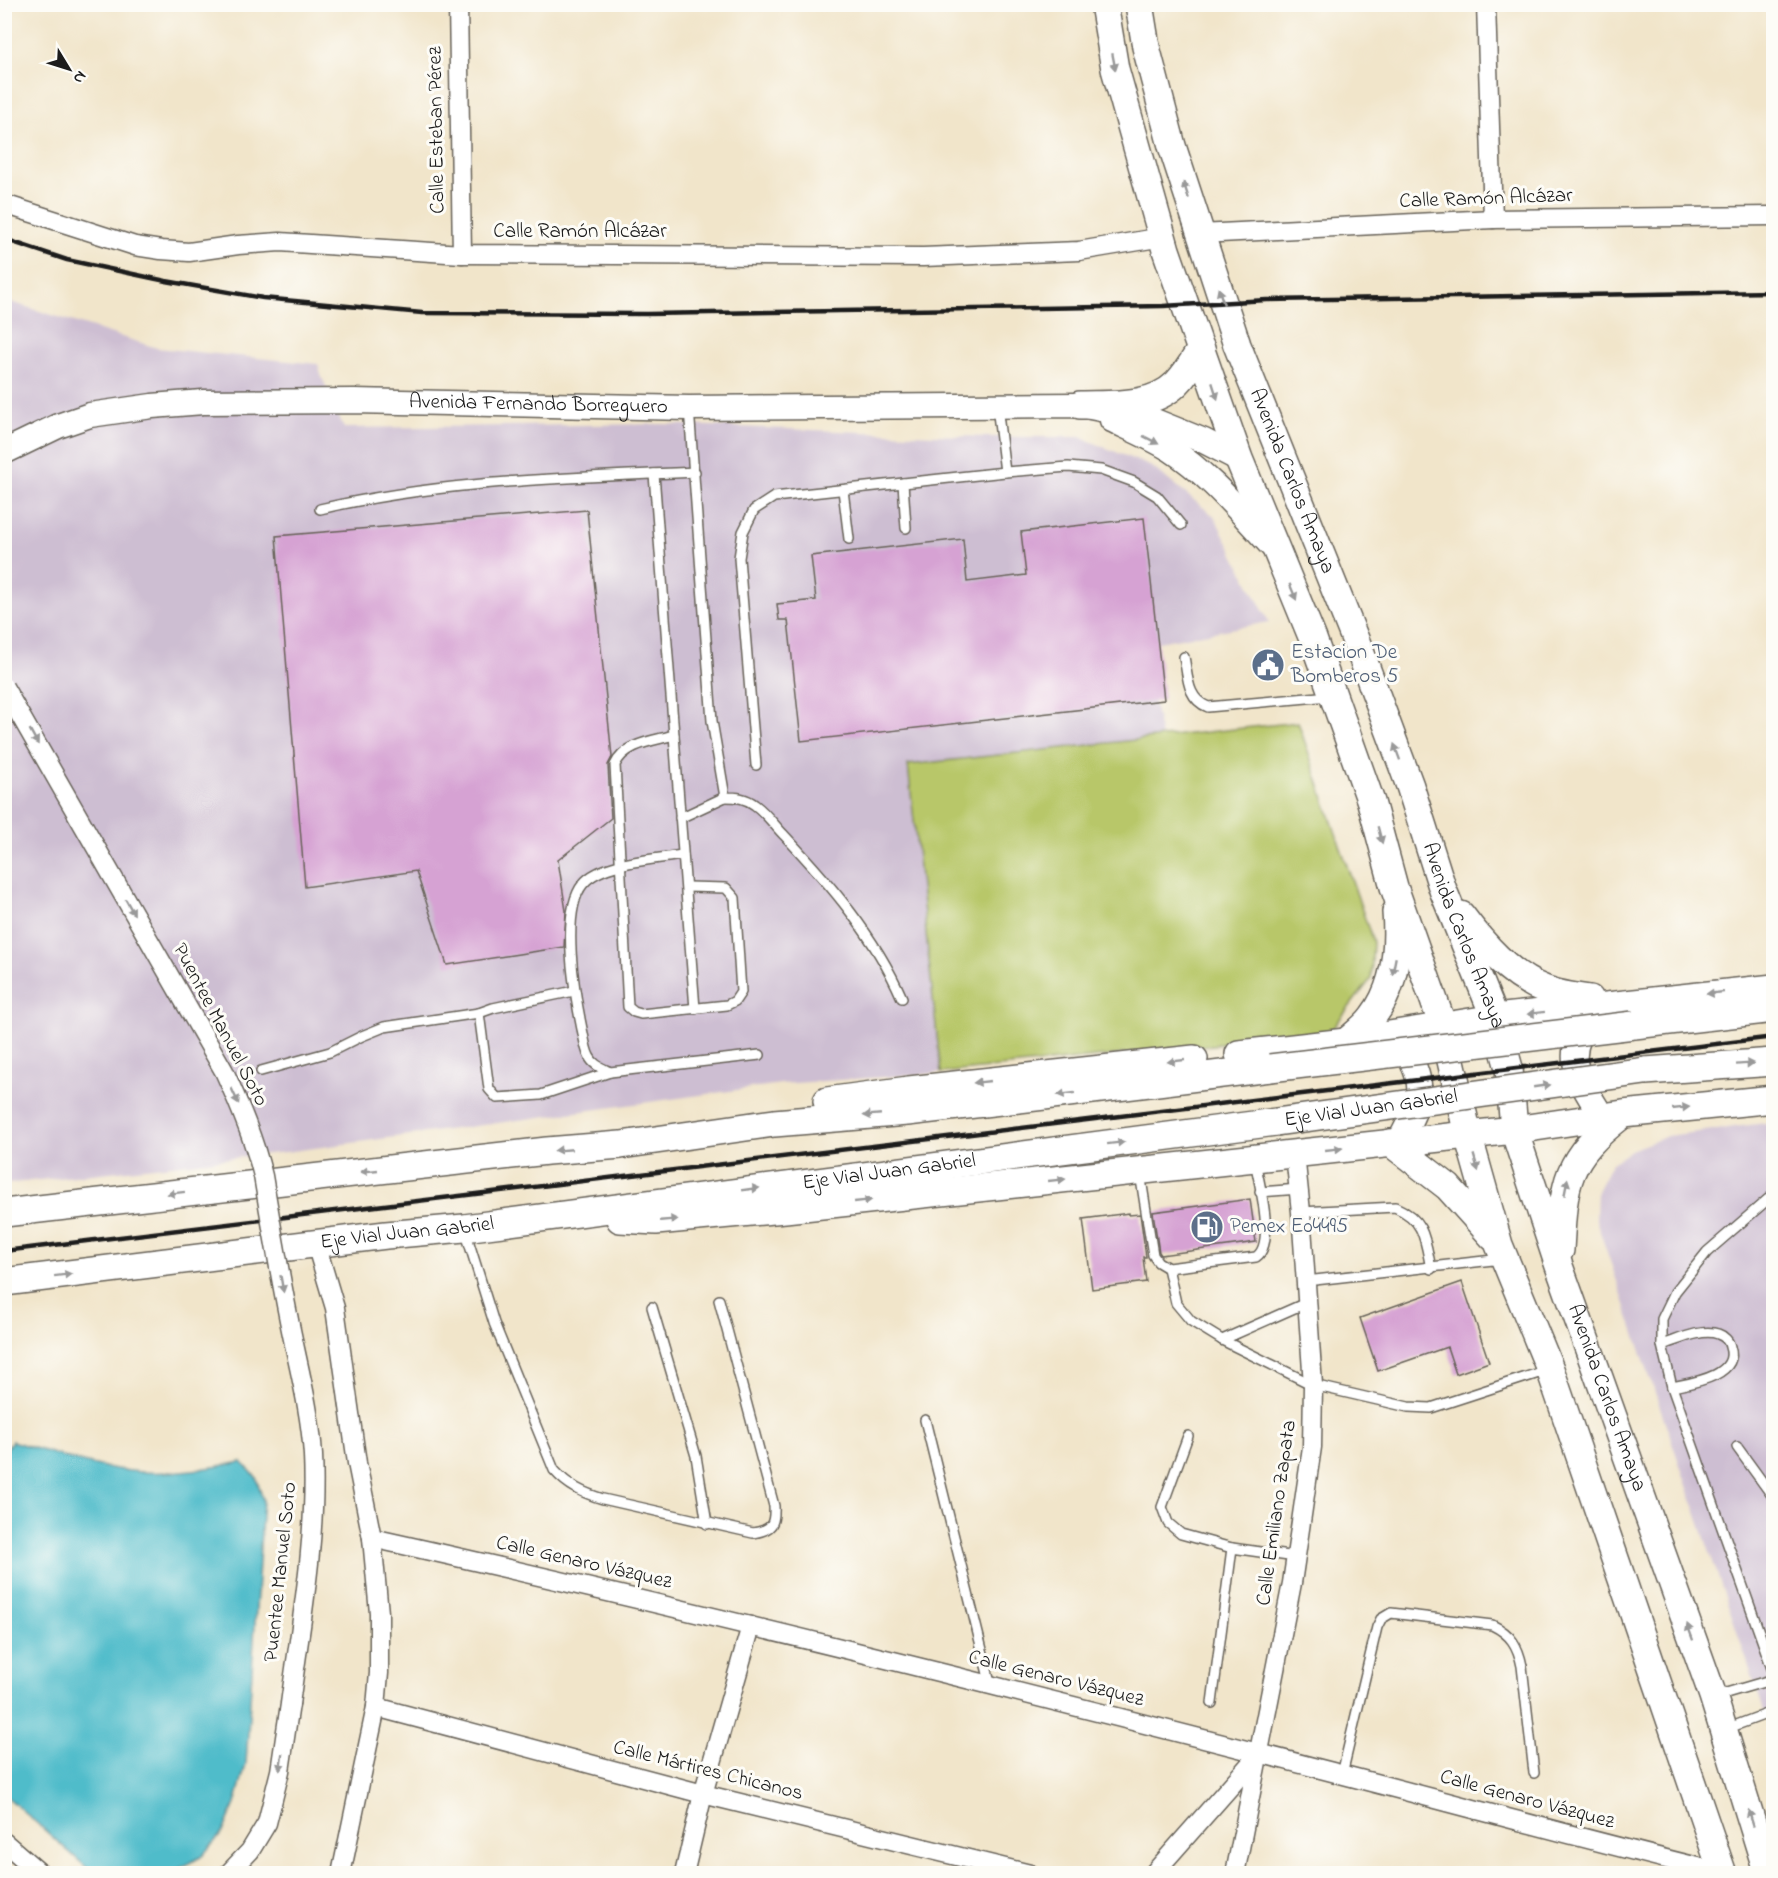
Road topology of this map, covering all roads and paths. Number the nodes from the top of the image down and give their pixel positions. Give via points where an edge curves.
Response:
1 (458, 4) edge
2 (1104, 4) edge
3 (1139, 4) edge
4 (1486, 4) edge
5 (4, 204) edge
6 (1773, 216) edge
7 (1493, 219) junction
8 (1200, 234) junction
9 (1163, 237) junction
10 (462, 254) junction
11 (1202, 349) junction
12 (1080, 405) junction
13 (998, 406) junction
14 (689, 408) junction
15 (4, 452) edge
16 (1239, 459) junction
17 (695, 472) junction
18 (1005, 472) junction
19 (654, 474) junction
20 (903, 483) junction
21 (843, 490) junction
22 (320, 509) dead end
23 (1180, 525) dead end
24 (906, 528) dead end
25 (849, 539) dead end
26 (1276, 550) junction
27 (1330, 575) junction
28 (1350, 625) junction
29 (1313, 639) junction
30 (1184, 657) dead end
31 (4, 687) edge
32 (1333, 696) junction
33 (674, 735) junction
34 (756, 765) dead end
35 (1410, 786) junction
36 (725, 797) junction
37 (1371, 802) junction
38 (680, 818) junction
39 (683, 855) junction
40 (620, 866) junction
41 (687, 887) junction
42 (1394, 887) junction
43 (1443, 890) junction
44 (1773, 988) edge
45 (574, 991) junction
46 (902, 998) dead end
47 (1609, 1004) junction
48 (695, 1009) junction
49 (1773, 1009) edge
50 (479, 1013) junction
51 (1495, 1018) junction
52 (1443, 1026) junction
53 (1398, 1034) junction
54 (1346, 1042) junction
55 (760, 1055) dead end
56 (1773, 1062) edge
57 (261, 1071) dead end
58 (610, 1072) junction
59 (1773, 1099) edge
60 (1612, 1116) junction
61 (1514, 1130) junction
62 (1468, 1135) junction
63 (1395, 1142) junction
64 (621, 1145) junction
65 (1295, 1154) junction
66 (1255, 1158) junction
67 (1140, 1171) junction
68 (1299, 1189) junction
69 (1260, 1192) junction
70 (1773, 1194) edge
71 (1301, 1212) junction
72 (4, 1213) edge
73 (547, 1216) junction
74 (464, 1228) junction
75 (316, 1244) junction
76 (1502, 1252) junction
77 (1559, 1266) junction
78 (1168, 1268) junction
79 (1431, 1269) junction
80 (1306, 1281) junction
81 (4, 1282) edge
82 (719, 1300) dead end
83 (1308, 1302) junction
84 (652, 1307) dead end
85 (1222, 1340) junction
86 (1662, 1345) junction
87 (1550, 1369) junction
88 (1313, 1385) junction
89 (1672, 1387) junction
90 (925, 1420) dead end
91 (1188, 1437) dead end
92 (1737, 1448) dead end
93 (1773, 1498) edge
94 (706, 1524) junction
95 (372, 1538) junction
96 (1232, 1548) junction
97 (1296, 1557) junction
98 (751, 1626) junction
99 (1773, 1676) edge
100 (991, 1686) junction
101 (1713, 1696) junction
102 (1212, 1703) dead end
103 (376, 1707) junction
104 (1773, 1711) edge
105 (1724, 1730) junction
106 (1260, 1754) junction
107 (1534, 1773) dead end
108 (1342, 1774) junction
109 (703, 1794) junction
110 (4, 1842) edge
111 (1725, 1873) edge
112 (41, 1874) edge
113 (228, 1874) edge
114 (341, 1874) edge
115 (684, 1874) edge
116 (1030, 1874) edge
117 (1153, 1874) edge
118 (1235, 1874) edge
119 (1768, 1874) edge

1 - 10 street, Calle Esteban Pérez
2 -> 9 main road, Avenida Carlos Amaya via 1115,69
8 -> 3 main road, Avenida Carlos Amaya via 1146,48
4 - 7 street
5 - 10 street, Calle Ramón Alcázar via 87,232 161,250 189,252 238,244 280,243
6 - 7 street, Calle Ramón Alcázar
7 - 8 street, Calle Ramón Alcázar
27 -> 8 main road, Avenida Carlos Amaya via 1237,345
9 - 10 street, Calle Ramón Alcázar via 1079,251 923,257
9 - 11 main road, Avenida Carlos Amaya
11 - 12 main road via 1177,383 1156,398
11 -> 16 main road, Avenida Carlos Amaya
12 - 13 main road, Avenida Fernando Borreguero
12 - 16 main road, Avenida Fernando Borreguero via 1148,418
12 -> 26 main road via 1170,449 1232,501
13 - 14 main road, Avenida Fernando Borreguero
13 - 18 lane
14 - 15 main road, Avenida Fernando Borreguero via 203,402 90,415
14 - 17 lane
16 - 26 main road, Avenida Carlos Amaya
16 - 27 main road via 1279,497
17 - 19 lane
17 - 36 lane via 712,721
18 - 20 lane
18 - 23 lane via 1068,467 1101,470 1134,482 1157,496
19 - 22 lane via 474,483 370,497
19 - 33 lane
20 - 21 lane
20 - 24 lane
21 - 25 lane
21 - 34 lane via 774,497 754,510 743,532 739,558
26 -> 29 main road, Avenida Carlos Amaya
27 - 28 main road, Avenida Carlos Amaya
28 - 29 main road
35 -> 28 main road, Avenida Carlos Amaya
29 - 32 main road, Avenida Carlos Amaya
30 - 32 lane via 1191,695 1208,707
31 -> 113 street, Puentee Manuel Soto, bridge via 224,1071 247,1123 263,1176 308,1406 314,1499 280,1771 267,1823 250,1851
32 - 37 main road, Avenida Carlos Amaya
33 - 38 lane
33 - 40 lane via 619,755 615,765
35 - 37 main road
35 - 43 main road, Avenida Carlos Amaya
36 - 38 lane
36 - 46 lane via 739,796 755,805 813,866 866,933
37 -> 42 main road, Avenida Carlos Amaya
38 - 39 lane
39 - 40 lane
39 - 41 lane
40 - 45 lane via 594,874 582,884 575,898
40 - 48 lane via 628,1006 640,1014
41 - 48 lane
41 - 48 lane via 726,888 735,898 741,992 727,1005
42 - 52 main road, Avenida Carlos Amaya
42 -> 54 main road via 1398,939 1386,996 1372,1017
43 - 47 main road via 1471,928 1518,974 1543,989
43 - 51 main road, Avenida Carlos Amaya
44 -> 47 main road
45 - 50 lane
45 - 58 lane via 588,1055 597,1066
47 -> 51 main road
47 - 60 main road via 1577,1036 1575,1053 1577,1071
49 -> 64 main road, bridge via 987,1103 774,1123
50 - 57 lane via 384,1027 330,1052
50 - 58 lane via 489,1089 497,1098 541,1095
51 - 52 main road
51 - 61 main road, Avenida Carlos Amaya via 1509,1068
52 - 53 main road
52 - 62 main road, Avenida Carlos Amaya
53 - 54 main road
53 - 63 main road via 1416,1066 1420,1088 1416,1109
54 -> 64 main road via 909,1090 714,1116
55 - 58 lane
73 -> 56 main road, Eje Vial Juan Gabriel, bridge via 1645,1071
60 -> 59 main road
60 - 61 main road
77 -> 60 main road via 1568,1175
61 - 62 main road
61 - 77 main road, Avenida Carlos Amaya
62 - 63 main road
62 -> 76 main road, Avenida Carlos Amaya
65 -> 63 main road
63 - 76 main road via 1448,1187
64 -> 72 main road
65 - 66 main road
65 - 68 street, Calle Emiliano Zapata
66 - 67 main road
66 - 69 lane
73 -> 67 main road via 657,1221
67 - 78 lane via 1153,1255
68 - 69 lane
68 - 71 street, Calle Emiliano Zapata
69 - 78 lane via 1266,1234 1262,1253 1256,1257
70 - 86 lane via 1707,1252 1675,1292 1662,1319
71 - 79 lane via 1395,1207 1408,1212 1425,1237
71 - 80 street, Calle Emiliano Zapata
73 - 74 main road, Eje Vial Juan Gabriel
74 - 75 main road, Eje Vial Juan Gabriel
74 - 94 lane via 494,1323 554,1470 565,1483 582,1493
81 -> 75 main road, Eje Vial Juan Gabriel
75 - 95 street via 335,1308 357,1464
76 - 79 lane
76 - 87 main road, Avenida Carlos Amaya
101 -> 77 main road, Avenida Carlos Amaya
78 - 85 lane via 1176,1303 1191,1321
79 - 80 lane
80 - 83 street, Calle Emiliano Zapata
82 - 94 lane via 774,1518 765,1531 753,1533
83 - 85 lane
83 - 88 street, Calle Emiliano Zapata
84 - 94 lane via 696,1456
85 - 88 lane
86 - 89 lane
86 - 89 lane via 1705,1333 1718,1334 1732,1349 1727,1367 1708,1379
87 - 88 lane via 1431,1408 1408,1407
87 - 111 main road, Avenida Carlos Amaya
88 - 97 street, Calle Emiliano Zapata via 1312,1447
89 - 99 lane
90 - 100 lane
91 - 96 lane via 1162,1507 1168,1523 1181,1534
92 - 93 lane
95 - 98 street, Calle Genaro Vázquez
95 - 103 street via 380,1612
96 - 97 lane
96 - 102 lane
97 - 106 street, Calle Emiliano Zapata
98 - 100 street, Calle Genaro Vázquez
98 - 109 street
99 - 101 lane
100 - 106 street, Calle Genaro Vázquez
101 - 105 main road, Avenida Carlos Amaya
103 - 109 street, Calle Mártires Chicanos
103 - 114 street
104 - 105 lane
119 -> 105 main road, Avenida Carlos Amaya
106 - 108 street, Calle Genaro Vázquez
106 - 117 street
106 - 118 street, Calle Emiliano Zapata
107 - 108 lane via 1522,1666 1513,1640 1492,1625 1391,1613 1377,1627
108 - 111 street, Calle Genaro Vázquez
109 - 115 street
109 - 116 street, Calle Mártires Chicanos
110 - 112 street

